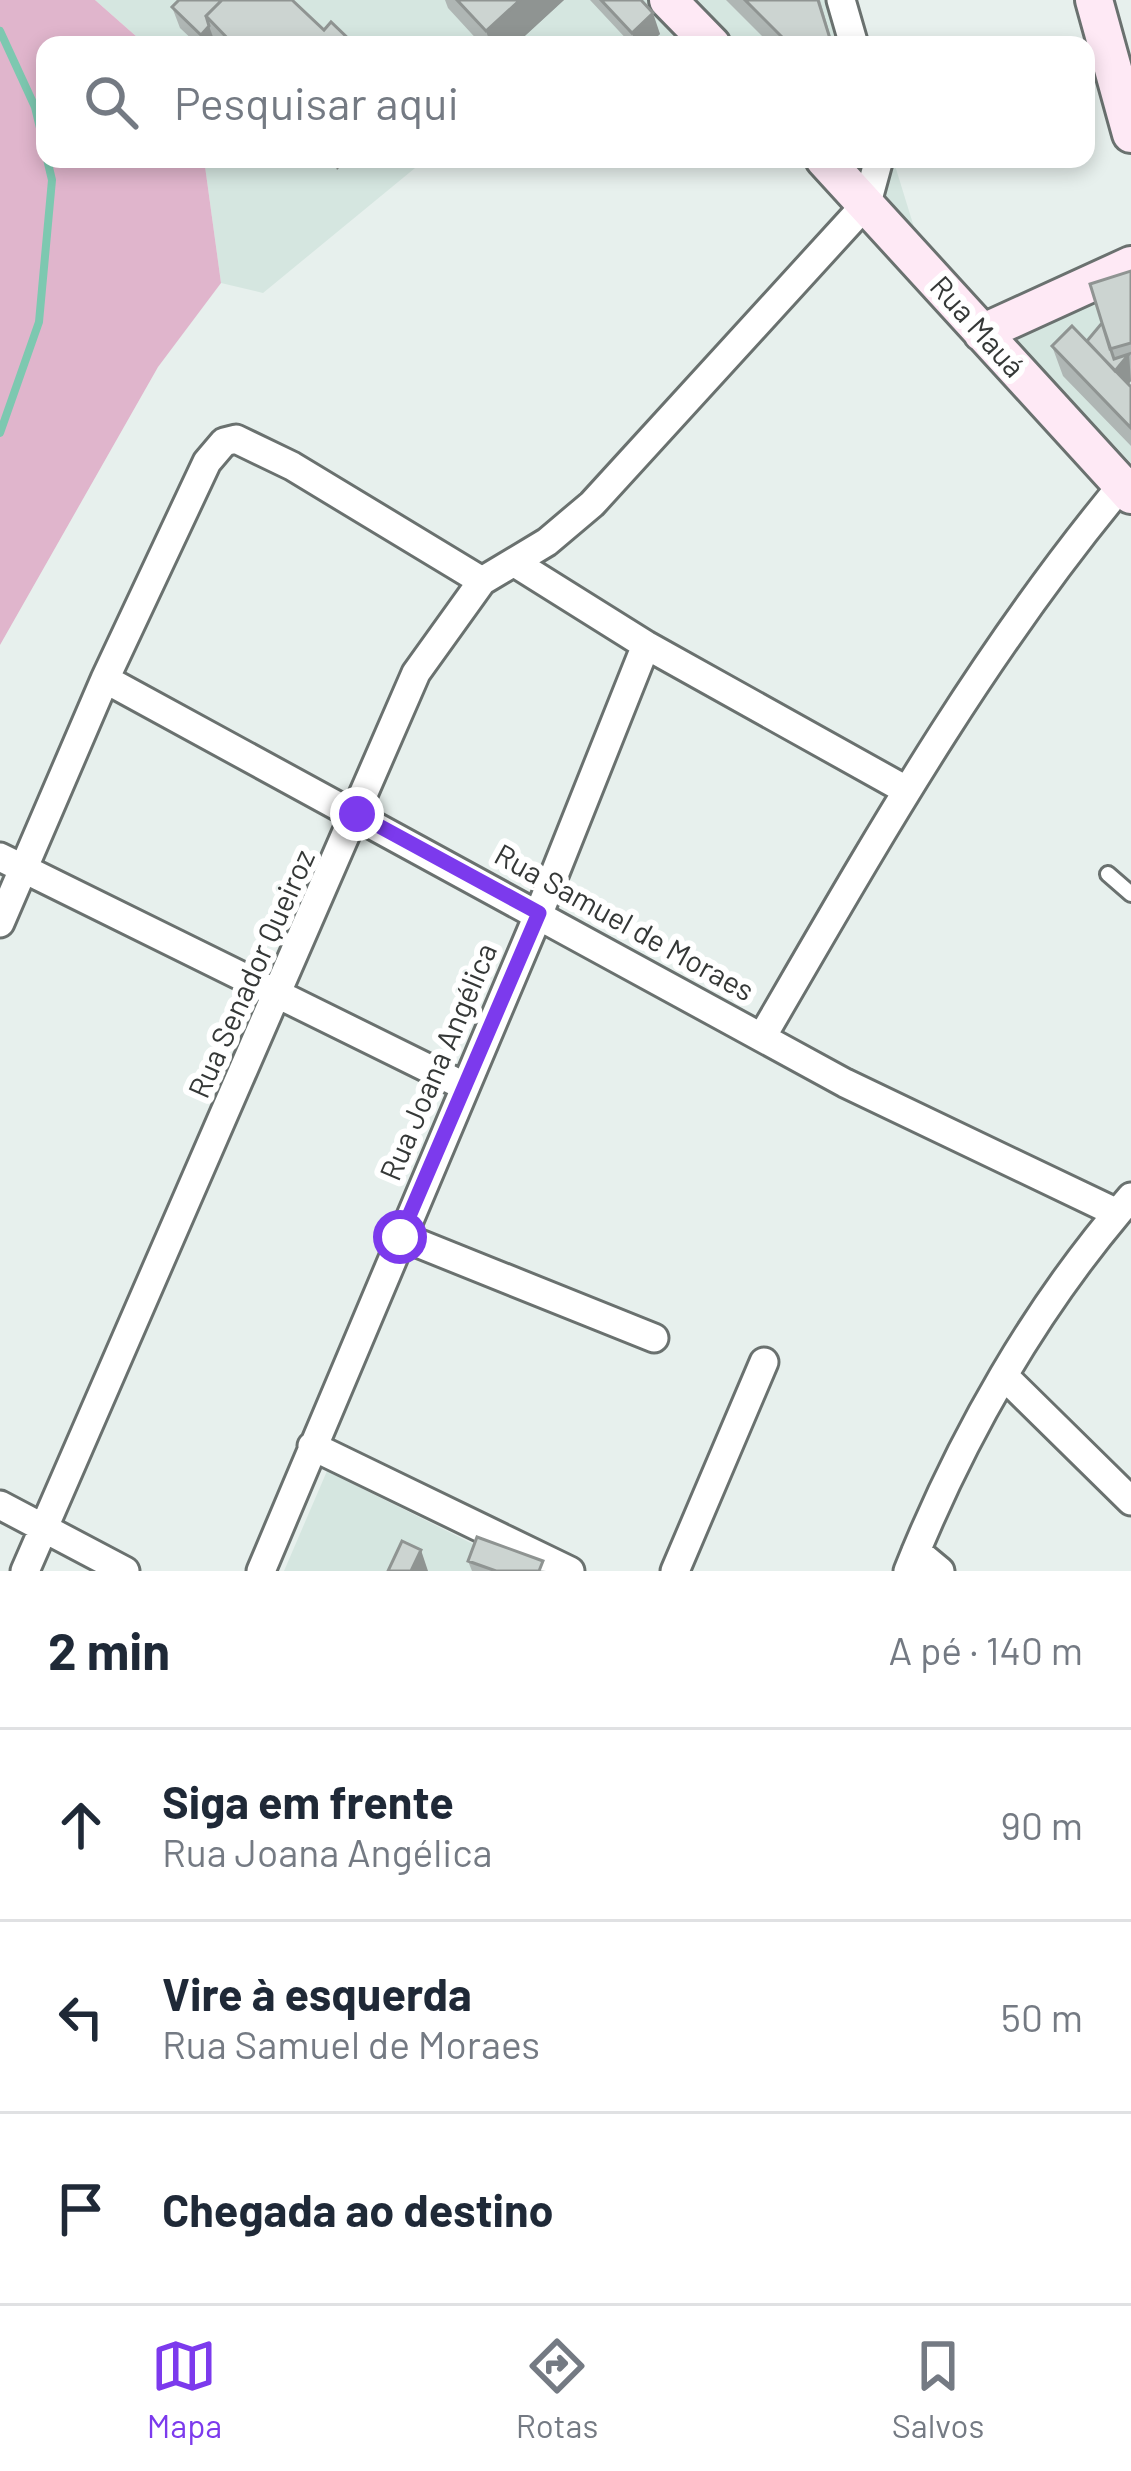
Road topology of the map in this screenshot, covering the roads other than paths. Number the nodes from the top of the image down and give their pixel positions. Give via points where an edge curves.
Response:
1 (668, 0) edge
2 (841, 0) edge
3 (1094, 0) edge
4 (703, 36) edge
5 (851, 36) edge
6 (1131, 134) edge
7 (833, 168) edge
8 (877, 168) edge
9 (867, 203) junction
10 (1131, 265) edge
11 (982, 333) junction
12 (1127, 490) edge
13 (514, 563) junction
14 (482, 581) junction
15 (646, 645) junction
16 (105, 679) junction
17 (906, 790) junction
18 (357, 814) junction
19 (12, 863) edge
20 (1108, 874) dead end
21 (1131, 894) edge
22 (539, 913) junction
23 (0, 923) edge
24 (279, 995) junction
25 (762, 1037) junction
26 (464, 1086) junction
27 (1124, 1205) edge
28 (400, 1237) junction
29 (654, 1338) dead end
30 (764, 1362) dead end
31 (1004, 1376) junction
32 (312, 1446) junction
33 (1131, 1501) edge
34 (0, 1505) edge
35 (44, 1530) junction
36 (912, 1561) edge
37 (26, 1571) edge
38 (124, 1571) edge
39 (261, 1571) edge
40 (570, 1571) edge
41 (675, 1571) edge
42 (940, 1571) edge

1 - 4 street
2 - 5 street
3 - 6 street
7 - 9 street, Rua Mauá
8 - 9 street
9 - 11 street, Rua Mauá
9 - 13 street, Rua Senador Queiroz via 592,504
10 - 11 street
11 - 12 street, Rua Mauá
12 - 17 street via 1041,582
13 - 14 street, Rua Senador Queiroz
13 - 15 street
14 - 16 street via 292,466 236,439 224,442 207,462
14 - 18 street, Rua Senador Queiroz via 416,674
15 - 17 street
15 - 22 street, Rua Joana Angélica
16 - 18 street, Rua Samuel de Moraes
16 - 19 street
17 - 25 street
18 - 22 street, Rua Samuel de Moraes
18 - 24 street, Rua Senador Queiroz
19 - 23 street
19 - 24 street
20 - 21 lane
22 - 25 street, Rua Samuel de Moraes
22 - 26 street, Rua Joana Angélica
24 - 26 street
24 - 35 street, Rua Senador Queiroz
25 - 27 street, Rua Samuel de Moraes
26 - 28 street, Rua Joana Angélica
27 - 31 street
28 - 29 street
28 - 32 street, Rua Joana Angélica
30 - 41 street
31 - 33 street
31 - 36 street via 952,1462
32 - 39 street, Rua Joana Angélica
32 - 40 street
34 - 35 street
35 - 37 street, Rua Senador Queiroz
35 - 38 street
36 - 42 street

